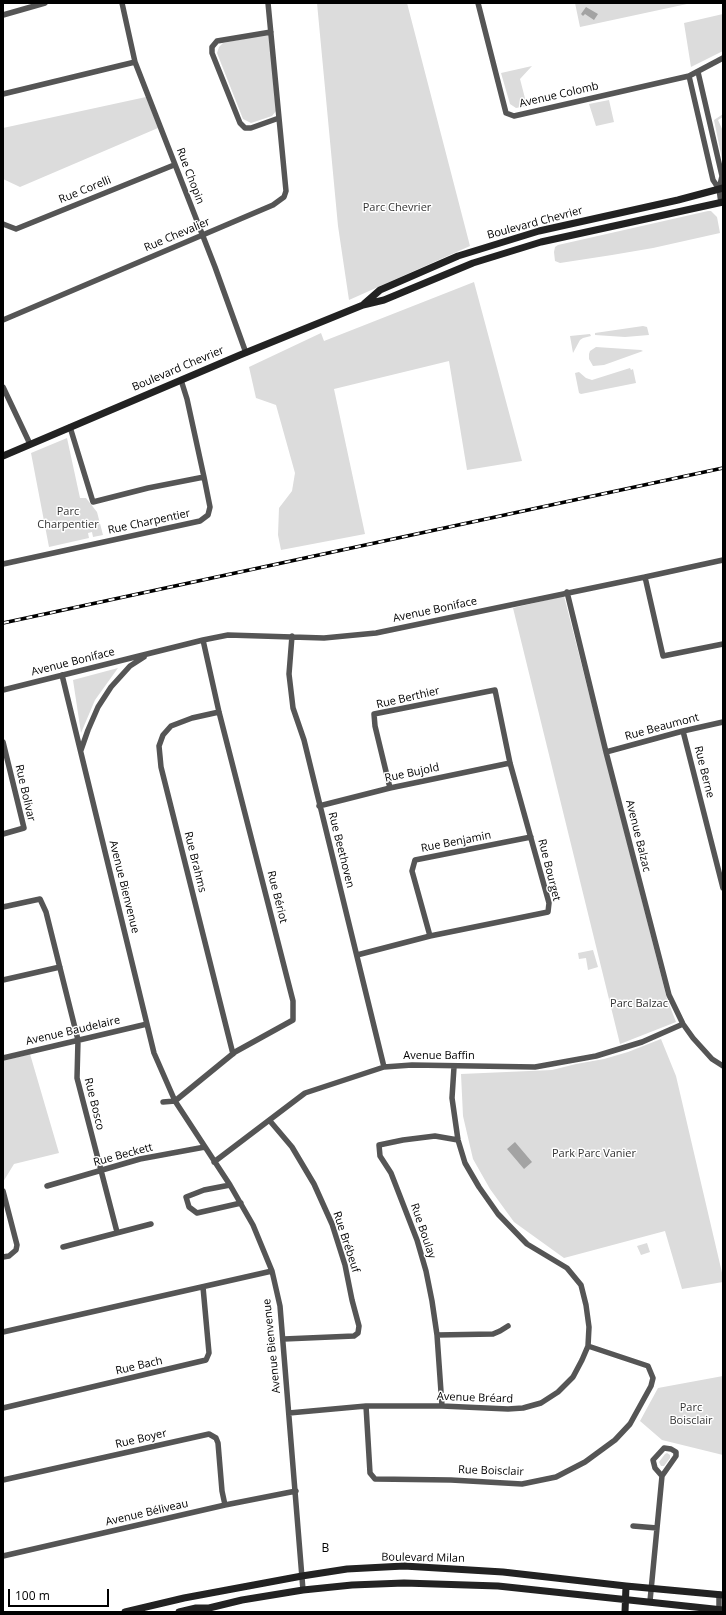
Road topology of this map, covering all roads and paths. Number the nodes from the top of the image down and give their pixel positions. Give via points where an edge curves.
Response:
1 (44, 3) edge
2 (122, 3) edge
3 (268, 3) edge
4 (478, 3) edge
5 (3, 15) edge
6 (271, 32) junction
7 (723, 58) edge
8 (135, 62) junction
9 (698, 72) junction
10 (689, 76) junction
11 (3, 94) edge
12 (279, 118) junction
13 (174, 165) junction
14 (721, 189) edge
15 (722, 202) edge
16 (3, 224) edge
17 (202, 235) junction
18 (363, 305) junction
19 (3, 320) edge
20 (246, 353) junction
21 (181, 380) junction
22 (3, 388) edge
23 (70, 427) junction
24 (30, 444) junction
25 (3, 456) edge
26 (204, 477) junction
27 (723, 560) edge
28 (3, 564) edge
29 (645, 577) junction
30 (567, 592) junction
31 (292, 636) junction
32 (203, 640) junction
33 (723, 644) edge
34 (148, 654) junction
35 (62, 675) junction
36 (3, 690) edge
37 (495, 690) joint
38 (219, 712) junction
39 (723, 722) edge
40 (683, 731) junction
41 (3, 742) edge
42 (81, 751) junction
43 (606, 752) junction
44 (5, 761) edge
45 (510, 763) junction
46 (390, 788) junction
47 (319, 806) junction
48 (3, 834) edge
49 (531, 837) junction
50 (723, 888) edge
51 (3, 907) edge
52 (430, 936) junction
53 (357, 955) junction
54 (60, 967) junction
55 (3, 980) edge
56 (147, 1024) junction
57 (683, 1024) junction
58 (78, 1040) junction
59 (233, 1054) junction
60 (3, 1058) edge
61 (723, 1066) edge
62 (384, 1067) junction
63 (454, 1067) junction
64 (175, 1101) junction
65 (163, 1102) dead end
66 (270, 1121) junction
67 (458, 1140) junction
68 (204, 1147) junction
69 (214, 1162) junction
70 (101, 1172) junction
71 (230, 1185) junction
72 (47, 1186) dead end
73 (3, 1191) edge
74 (241, 1203) junction
75 (151, 1224) dead end
76 (117, 1232) junction
77 (63, 1247) dead end
78 (3, 1257) edge
79 (272, 1271) junction
80 (203, 1287) junction
81 (508, 1326) dead end
82 (3, 1332) edge
83 (437, 1335) junction
84 (284, 1339) junction
85 (588, 1346) junction
86 (366, 1406) junction
87 (442, 1406) junction
88 (3, 1408) edge
89 (289, 1413) junction
90 (662, 1476) junction
91 (3, 1480) edge
92 (296, 1491) junction
93 (225, 1505) junction
94 (633, 1526) dead end
95 (657, 1528) junction
96 (3, 1556) edge
97 (302, 1576) junction
98 (626, 1586) junction
99 (650, 1588) junction
100 (303, 1590) junction
101 (721, 1595) edge
102 (625, 1600) junction
103 (650, 1601) junction
104 (720, 1610) edge
105 (125, 1612) edge
106 (179, 1612) edge
107 (625, 1612) edge

1 - 5 street
2 - 8 street, Rue Chopin
3 - 6 street, Rue Chevalier
4 - 10 street, Avenue Colomb via 506,113 514,116
6 - 12 street, Rue Chevalier
6 - 12 street via 217,41 212,47 212,53 240,123 245,128
7 - 9 street, Avenue Colomb
8 - 11 street
8 - 13 street, Rue Chopin
9 - 10 street, Avenue Colomb
9 - 14 street via 722,176
10 - 14 street via 713,180
12 - 17 street, Rue Chevalier via 286,191 284,197 273,205
13 - 16 street, Rue Corelli via 16,229
13 - 17 street, Rue Chopin
14 - 15 street
14 - 18 street, Boulevard Chevrier via 539,231 458,256 380,290
15 - 18 street, Boulevard Chevrier via 541,242 473,263 384,300
17 - 19 street, Rue Chevalier
17 - 20 street, Rue Chopin
18 - 20 street, Boulevard Chevrier
20 - 21 street, Boulevard Chevrier
21 - 23 street, Boulevard Chevrier
21 - 26 street, Rue Charpentier
22 - 24 street
23 - 24 street, Boulevard Chevrier
23 - 26 street via 93,502
24 - 25 street, Boulevard Chevrier
26 - 28 street, Rue Charpentier via 210,507 208,514 200,521
27 - 29 street, Avenue Boniface
29 - 30 street, Avenue Boniface
29 - 33 street via 663,656
30 - 31 street, Avenue Boniface via 376,632 324,638
30 - 43 street, Avenue Balzac
31 - 32 street, Avenue Boniface via 228,636
31 - 47 street, Rue Beethoven via 289,674 293,708 304,740
32 - 34 street, Avenue Boniface
32 - 38 street, Rue Bériot
34 - 35 street, Avenue Boniface
34 - 42 street, Avenue Boniface via 130,666 111,687 98,707
35 - 36 street, Avenue Boniface
35 - 42 street, Avenue Bienvenue
37 - 45 street, Rue Bourget
37 - 46 street, Rue Berthier via 374,714
38 - 59 street, Rue Bériot via 293,1001 293,1020
38 - 59 street, Rue Brahms via 171,726 163,735 159,746 161,767
39 - 40 street, Rue Beaumont
40 - 43 street, Rue Beaumont
40 - 50 street, Rue Berne
41 - 44 street, Rue Bolivar
42 - 56 street, Avenue Bienvenue
43 - 57 street, Avenue Balzac via 669,995
44 - 48 street, Rue Bolivar via 24,828
45 - 46 street, Rue Bujold
45 - 49 street, Rue Bourget
46 - 47 street, Rue Bujold
47 - 53 street, Rue Beethoven
49 - 52 street, Rue Benjamin via 415,860 412,871
49 - 52 street, Rue Bourget via 549,902 548,912
51 - 54 street, Rue Bosco via 40,898
52 - 53 street, Rue Bourget
53 - 62 street, Rue Beethoven
54 - 55 street
54 - 58 street, Rue Bosco
56 - 58 street, Avenue Baudelaire
56 - 64 street, Avenue Bienvenue via 154,1053
57 - 61 street, Avenue Balzac via 712,1059
57 - 63 street, Avenue Baffin via 642,1042 596,1056 535,1066
58 - 60 street, Avenue Baudelaire
58 - 70 street, Rue Bosco via 77,1078
59 - 64 street, Rue Bériot
62 - 63 street, Avenue Baffin
62 - 66 street, Avenue Baffin via 305,1093
63 - 67 street, Avenue Bréard via 452,1098
64 - 65 street
64 - 68 street, Avenue Bienvenue
66 - 69 street, Avenue Baffin
66 - 84 street, Rue Brébeuf via 292,1147 314,1184 332,1224 345,1265 359,1326 358,1333 354,1336
67 - 83 street, Rue Boulay via 435,1136 379,1145 380,1156 391,1173 426,1271
67 - 85 street, Avenue Bréard via 466,1163 498,1214 527,1244 567,1268 581,1284 589,1327
68 - 69 street, Avenue Bienvenue
68 - 70 street, Rue Beckett via 140,1159
69 - 71 street, Avenue Bienvenue
70 - 72 street, Rue Beckett
70 - 76 street, Rue Bosco
71 - 74 street, Avenue Bienvenue
71 - 74 street via 204,1190 186,1197 189,1206 197,1212
73 - 78 street via 17,1245 16,1250 9,1256
74 - 79 street, Avenue Bienvenue
75 - 76 street
76 - 77 street
79 - 80 street
79 - 84 street, Avenue Bienvenue
80 - 82 street
80 - 88 street, Rue Bach via 209,1354 206,1360
81 - 83 street via 493,1334
83 - 87 street, Rue Boulay
84 - 89 street, Avenue Bienvenue
85 - 86 street, Rue Boisclair via 648,1366 653,1378 630,1424 615,1440 585,1462 556,1477 522,1484 375,1479 370,1473
85 - 87 street, Avenue Bréard via 576,1372 566,1385 554,1396 536,1405 508,1410
86 - 87 street, Avenue Bréard
86 - 89 street, Avenue Bréard
89 - 92 street, Avenue Bienvenue
90 - 90 street via 655,1468 653,1460 664,1448 671,1449 676,1452 676,1456
90 - 95 street
91 - 93 street, Rue Boyer via 209,1434 214,1436 218,1443
92 - 93 street, Avenue Béliveau
92 - 97 street, Avenue Bienvenue
93 - 96 street, Avenue Béliveau
94 - 95 street
95 - 99 street
97 - 98 street, Boulevard Milan via 404,1566 503,1572
97 - 100 street, Avenue Bienvenue
97 - 105 street, Boulevard Milan
98 - 99 street, Boulevard Milan
98 - 102 street
99 - 101 street, Boulevard Milan
99 - 103 street
100 - 102 street via 411,1583 498,1586
100 - 106 street
101 - 104 street
102 - 103 street
102 - 107 street
103 - 104 street

